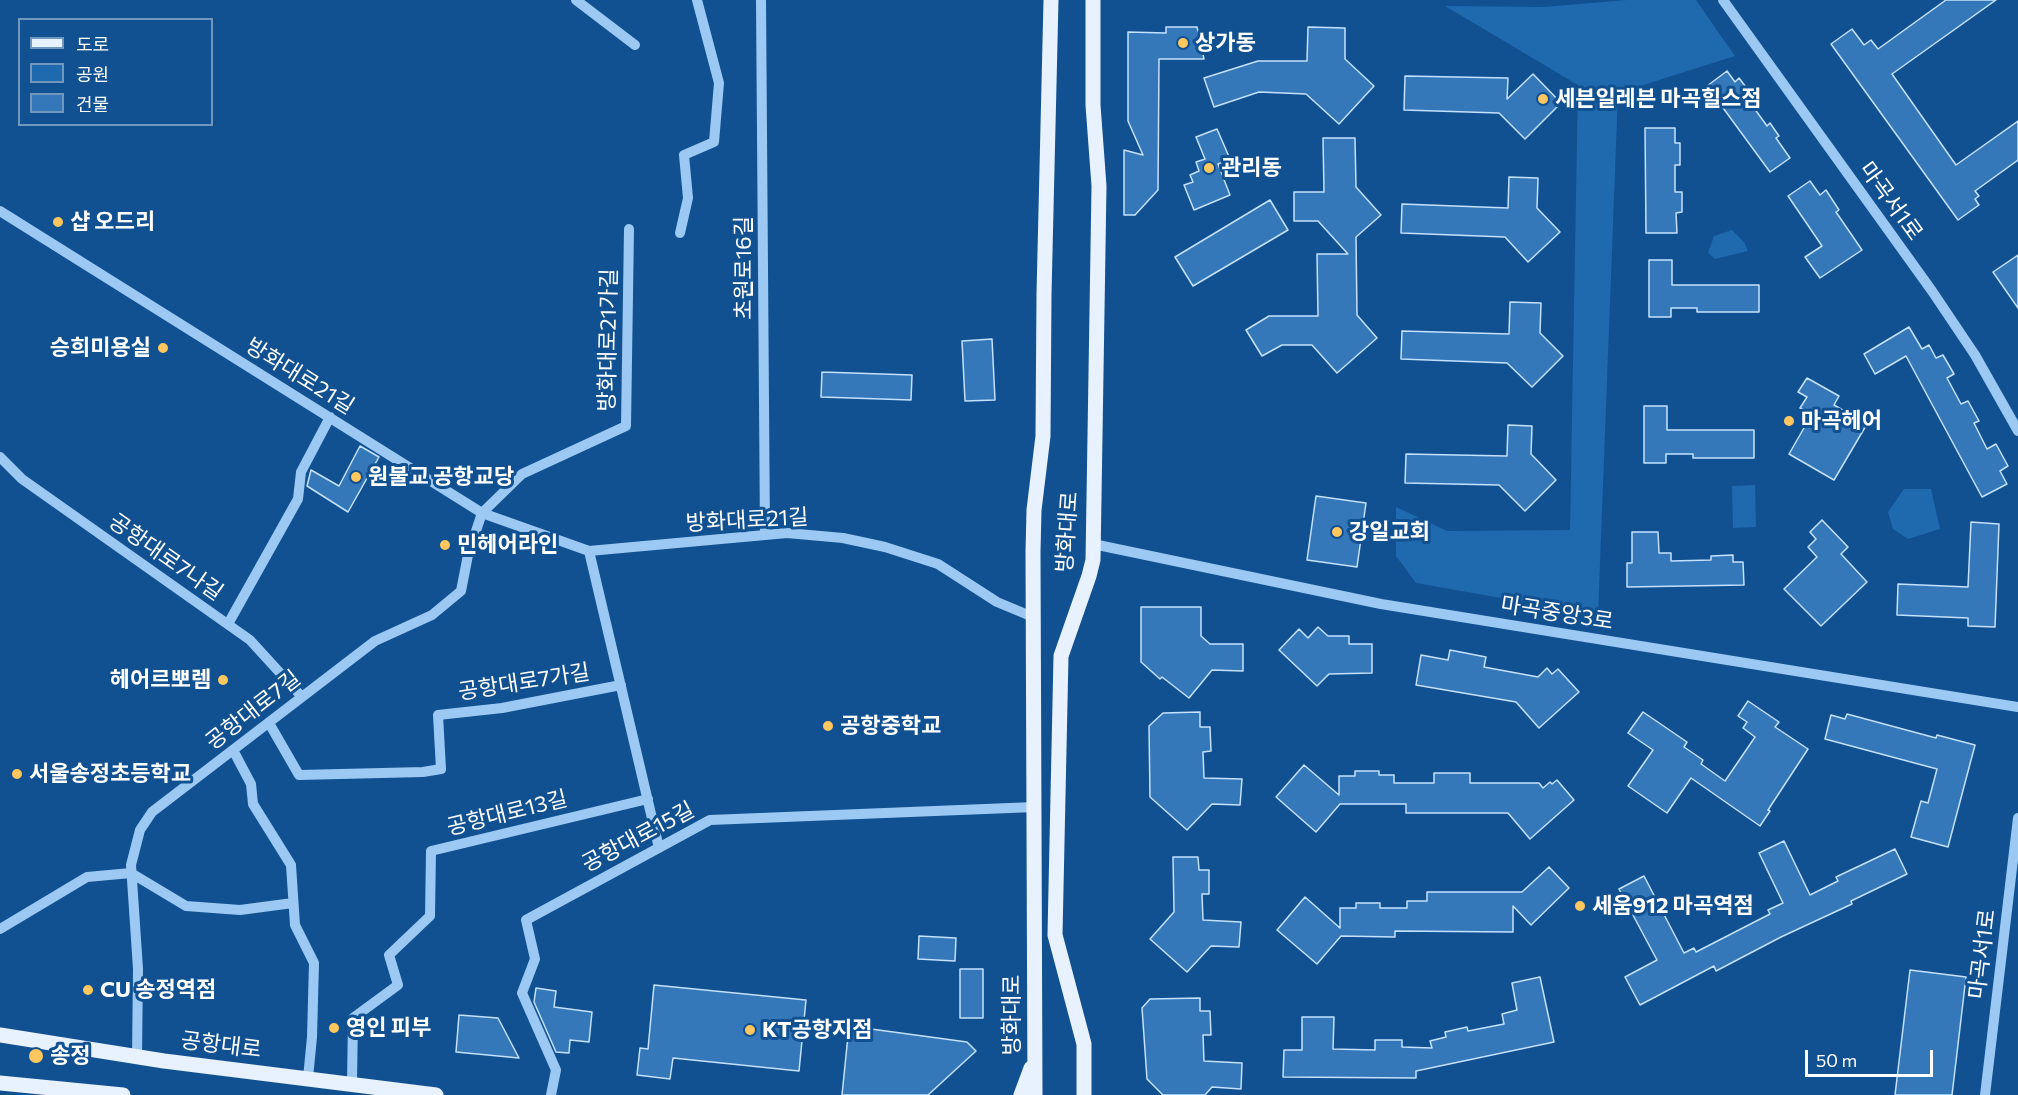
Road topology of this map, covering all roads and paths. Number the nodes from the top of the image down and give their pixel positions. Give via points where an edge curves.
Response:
1 (576, 0) edge
2 (697, 0) edge
3 (761, 0) edge
4 (1052, 0) edge
5 (1093, 0) edge
6 (1724, 0) edge
7 (635, 45) dead end
8 (0, 211) edge
9 (629, 229) dead end
10 (680, 233) dead end
11 (330, 417) junction
12 (2018, 431) edge
13 (0, 456) edge
14 (482, 513) junction
15 (765, 535) junction
16 (1093, 544) junction
17 (589, 551) junction
18 (1033, 617) junction
19 (228, 624) junction
20 (621, 685) junction
21 (302, 697) junction
22 (2018, 707) edge
23 (268, 723) junction
24 (233, 750) junction
25 (648, 799) junction
26 (1035, 807) junction
27 (2018, 818) edge
28 (659, 848) junction
29 (131, 873) junction
30 (293, 903) junction
31 (0, 929) edge
32 (0, 1035) edge
33 (137, 1057) junction
34 (1034, 1060) junction
35 (308, 1078) junction
36 (0, 1083) edge
37 (351, 1083) junction
38 (1085, 1093) edge
39 (99, 1094) edge
40 (123, 1095) edge
41 (436, 1095) edge
42 (550, 1095) edge
43 (1021, 1095) edge
44 (1035, 1095) edge
45 (1985, 1095) edge

1 - 7 street
2 - 10 street via 719,83 714,142 684,155 688,198
3 - 15 street, 초원로16길
4 - 18 main road, 방화대로 via 1043,436 1034,510
5 - 16 main road, 방화대로 via 1093,105 1099,186
6 - 12 street, 마곡서1로 via 1932,291 1975,355
8 - 11 street, 방화대로21길
9 - 14 street, 방화대로21가길 via 626,426 522,474
11 - 14 street, 방화대로21길
11 - 19 street via 301,472 298,499
13 - 19 street, 공항대로7나길 via 22,479
14 - 17 street, 방화대로21길
14 - 21 street, 공항대로7길 via 460,591 432,615 375,641
15 - 17 street, 방화대로21길
15 - 18 street, 방화대로21길 via 843,538 885,547 938,564 997,602
16 - 22 street, 마곡중앙3로 via 1381,604
16 - 38 main road, 방화대로 via 1089,576 1061,656 1055,935 1084,1044
17 - 20 street
18 - 26 main road, 방화대로
19 - 21 street, 공항대로7나길 via 250,640
20 - 23 street, 공항대로7가길 via 502,708 438,715 441,769 423,772 299,776
20 - 25 street
21 - 23 street, 공항대로7길
23 - 24 street, 공항대로7길
24 - 29 street, 공항대로7길 via 152,812 140,830
24 - 30 street via 250,784 253,804 291,865
25 - 28 street
25 - 37 street, 공항대로13길 via 431,851 430,916 389,955 398,985 353,1018
26 - 28 street, 공항대로15길 via 710,820
26 - 34 main road, 방화대로
27 - 45 street, 마곡서1로
28 - 42 street, 공항대로15길 via 526,920 535,959 522,993 556,1070
29 - 30 street via 186,906 240,910
29 - 31 street via 87,877
29 - 33 street, 공항대로7길 via 138,969
30 - 35 street via 295,924 314,963
32 - 33 main road, 공항대로
33 - 35 main road, 공항대로
34 - 43 main road
34 - 44 main road, 방화대로
35 - 37 main road, 공항대로
36 - 39 main road
37 - 41 main road, 공항대로
39 - 40 main road

